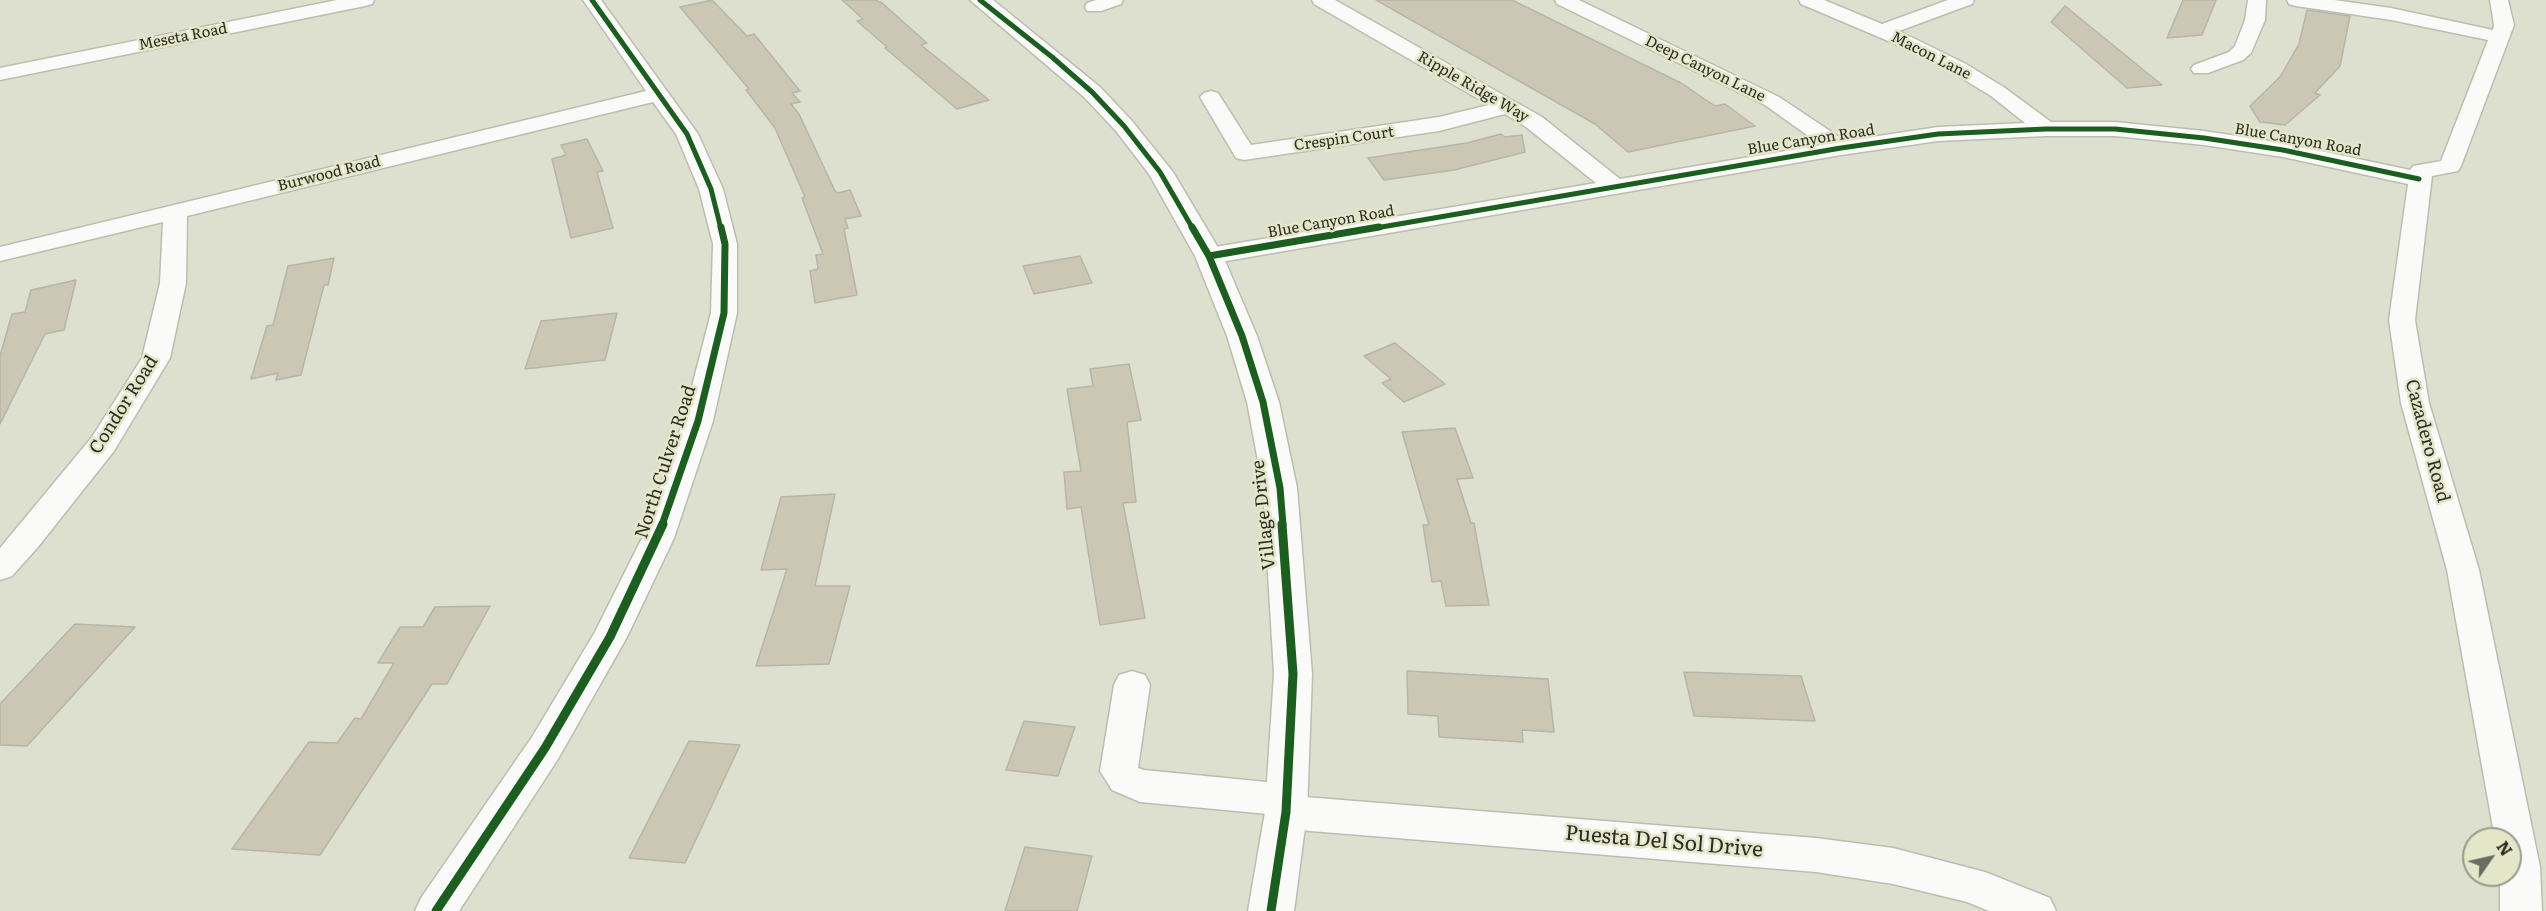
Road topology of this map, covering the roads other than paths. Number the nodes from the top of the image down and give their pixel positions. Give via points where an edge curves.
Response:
1 (365, 0) edge
2 (592, 0) edge
3 (980, 0) edge
4 (1114, 0) edge
5 (1321, 0) edge
6 (1564, 0) edge
7 (1808, 0) edge
8 (1965, 0) edge
9 (2257, 0) edge
10 (2296, 0) edge
11 (2499, 0) edge
12 (1094, 7) dead end
13 (1882, 32) junction
14 (2500, 37) junction
15 (2201, 69) dead end
16 (0, 74) edge
17 (659, 94) junction
18 (1211, 97) dead end
19 (1507, 107) junction
20 (2046, 129) junction
21 (1840, 148) junction
22 (2419, 180) junction
23 (1616, 187) junction
24 (175, 212) junction
25 (0, 254) edge
26 (1209, 256) junction
27 (0, 568) edge
28 (1132, 685) dead end
29 (1287, 806) junction
30 (436, 911) edge
31 (1271, 911) edge
32 (2035, 911) edge
33 (2521, 911) edge

1 - 16 street, Meseta Road
2 - 17 street, North Culver Road
3 - 26 main road, Village Drive via 1052,57 1124,126 1160,172
4 - 12 street
5 - 19 street, Ripple Ridge Way
6 - 21 street, Deep Canyon Lane via 1772,101
7 - 13 street, Macon Lane
8 - 13 street
9 - 15 street via 2256,20 2244,49
10 - 14 street
11 - 14 street via 2504,25
13 - 20 street, Macon Lane via 1959,68
14 - 22 street via 2450,166 2421,171
17 - 24 street, Burwood Road
17 - 30 street, North Culver Road via 687,134 711,189 725,244 724,313 698,421 658,538 610,637 545,748
18 - 19 street, Crespin Court via 1244,153 1439,124
19 - 23 street, Ripple Ridge Way via 1562,142
20 - 21 street, Blue Canyon Road via 1938,134
20 - 22 street, Blue Canyon Road via 2115,129 2204,138 2303,154
21 - 23 street, Blue Canyon Road
22 - 33 street, Cazadero Road via 2402,320 2406,356 2415,404 2463,570 2520,867
23 - 26 street, Blue Canyon Road
24 - 25 street, Burwood Road
24 - 27 street, Condor Road via 173,283 156,358 103,444
26 - 29 main road, Village Drive via 1242,336 1263,402 1280,488 1293,674
28 - 29 street, Puesta Del Sol Drive via 1119,771 1125,779 1140,786
29 - 31 main road, Village Drive
29 - 32 street, Puesta Del Sol Drive via 1816,855 1893,866 1971,885

